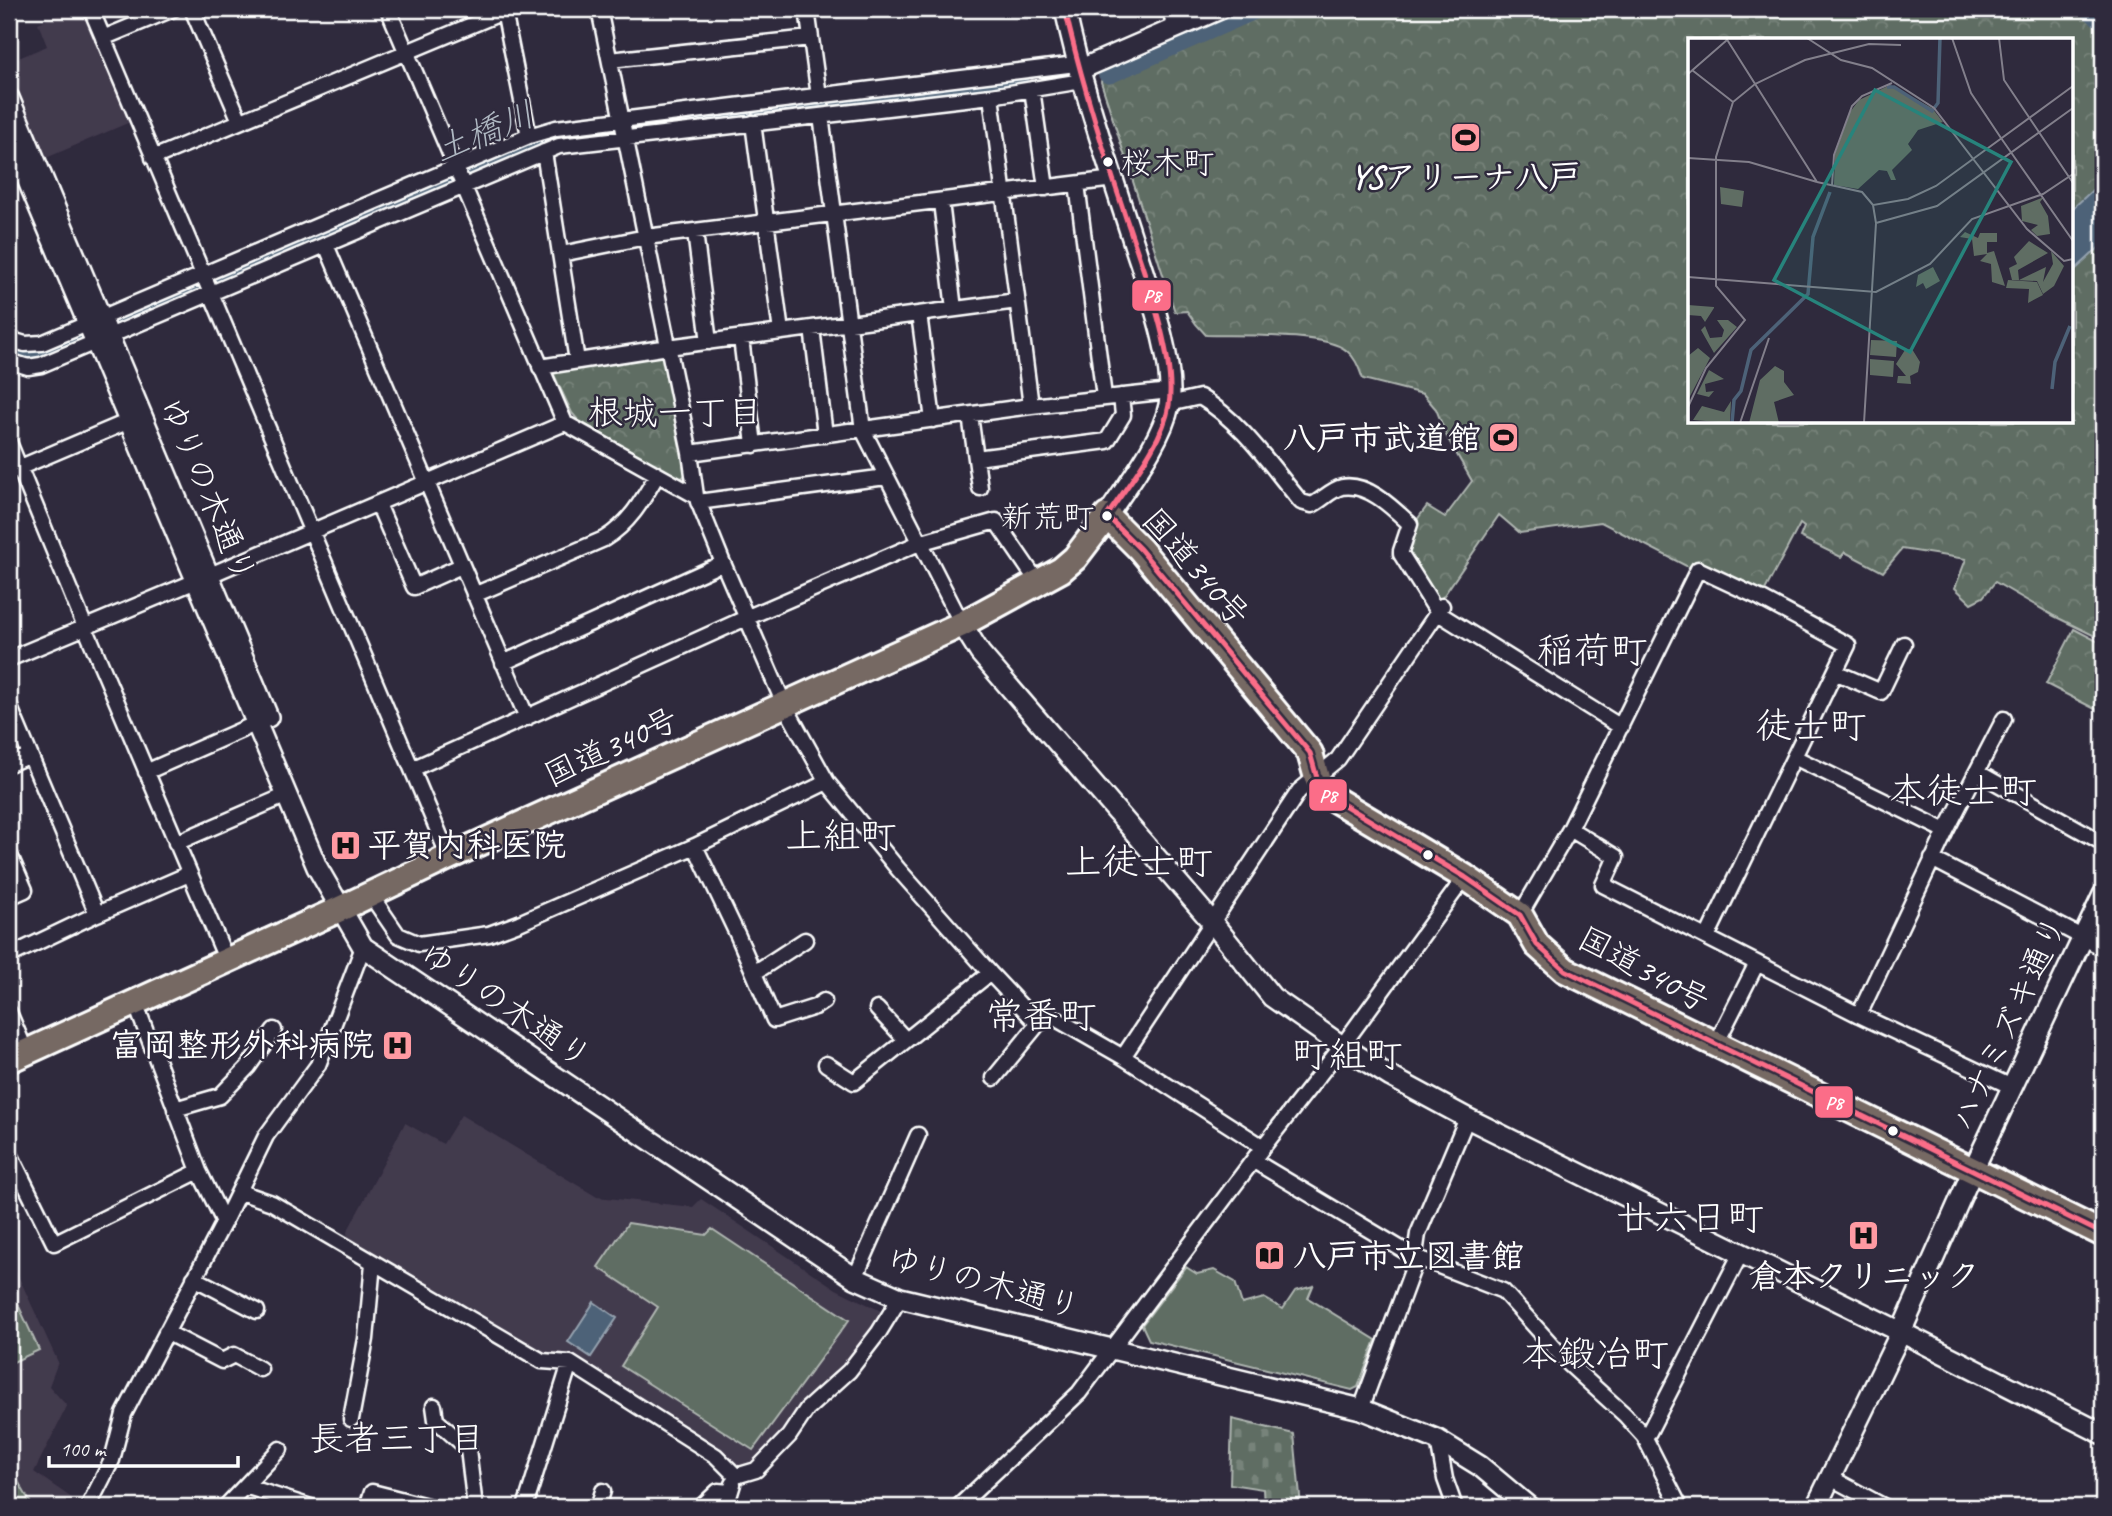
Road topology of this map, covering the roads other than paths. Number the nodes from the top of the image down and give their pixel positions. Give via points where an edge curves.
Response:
1 (91, 9) edge
2 (173, 9) edge
3 (192, 9) edge
4 (388, 9) edge
5 (599, 9) edge
6 (807, 9) edge
7 (1065, 9) edge
8 (1172, 9) edge
9 (1220, 9) edge
10 (507, 10) edge
11 (1173, 29) junction
12 (103, 38) junction
13 (810, 38) junction
14 (407, 52) junction
15 (610, 60) junction
16 (1079, 72) junction
17 (1032, 89) junction
18 (819, 96) junction
19 (991, 96) junction
20 (9, 98) edge
21 (821, 116) junction
22 (622, 119) junction
23 (240, 121) junction
24 (753, 123) junction
25 (9, 135) edge
26 (529, 136) junction
27 (625, 138) junction
28 (544, 152) junction
29 (153, 158) junction
30 (457, 168) junction
31 (1114, 179) junction
32 (1077, 184) junction
33 (464, 187) junction
34 (1046, 188) junction
35 (1004, 194) junction
36 (941, 201) junction
37 (835, 215) junction
38 (765, 223) junction
39 (695, 232) junction
40 (646, 237) junction
41 (326, 244) junction
42 (561, 254) junction
43 (204, 275) junction
44 (211, 293) junction
45 (1017, 301) junction
46 (954, 309) junction
47 (919, 314) junction
48 (848, 324) junction
49 (812, 328) junction
50 (97, 330) junction
51 (781, 332) junction
52 (741, 338) junction
53 (9, 339) edge
54 (709, 342) junction
55 (668, 347) junction
56 (9, 361) edge
57 (578, 361) junction
58 (540, 367) junction
59 (1121, 396) junction
60 (1104, 397) junction
61 (1169, 398) junction
62 (1031, 406) junction
63 (970, 415) junction
64 (933, 420) junction
65 (129, 421) junction
66 (565, 423) junction
67 (863, 430) junction
68 (825, 435) junction
69 (9, 442) edge
70 (754, 445) junction
71 (690, 453) junction
72 (976, 458) junction
73 (14, 470) edge
74 (657, 475) junction
75 (886, 477) junction
76 (426, 483) junction
77 (980, 488) dead end
78 (697, 499) junction
79 (378, 504) junction
80 (1107, 516) junction
81 (311, 532) junction
82 (919, 543) junction
83 (723, 563) junction
84 (461, 566) junction
85 (202, 578) junction
86 (1039, 584) junction
87 (474, 595) junction
88 (1440, 610) junction
89 (746, 618) junction
90 (962, 624) junction
91 (85, 627) junction
92 (1904, 644) dead end
93 (9, 659) edge
94 (503, 663) junction
95 (1835, 672) junction
96 (784, 704) junction
97 (9, 705) edge
98 (527, 718) junction
99 (2004, 719) dead end
100 (262, 721) junction
101 (1621, 727) junction
102 (30, 755) junction
103 (1794, 757) junction
104 (9, 764) edge
105 (412, 769) junction
106 (146, 772) junction
107 (1977, 772) junction
108 (1317, 778) junction
109 (827, 782) junction
110 (287, 796) junction
111 (1570, 829) junction
112 (1946, 831) junction
113 (176, 843) junction
114 (2103, 843) edge
115 (695, 846) junction
116 (9, 853) edge
117 (449, 857) junction
118 (1932, 859) junction
119 (189, 874) junction
120 (1465, 877) junction
121 (370, 894) junction
122 (2103, 895) edge
123 (9, 897) edge
124 (342, 908) junction
125 (97, 914) junction
126 (1520, 915) junction
127 (1212, 922) junction
128 (1707, 937) junction
129 (2084, 937) junction
130 (805, 940) dead end
131 (363, 947) junction
132 (2103, 948) edge
133 (9, 956) edge
134 (227, 961) junction
135 (1757, 962) junction
136 (754, 972) junction
137 (990, 973) junction
138 (824, 1001) dead end
139 (135, 1002) junction
140 (877, 1009) dead end
141 (9, 1012) edge
142 (1859, 1015) junction
143 (1038, 1024) junction
144 (274, 1030) dead end
145 (906, 1041) junction
146 (1716, 1044) junction
147 (1342, 1046) junction
148 (17, 1056) edge
149 (1123, 1057) junction
150 (826, 1064) dead end
151 (994, 1078) dead end
152 (2012, 1087) junction
153 (175, 1109) junction
154 (1467, 1118) junction
155 (918, 1135) dead end
156 (1263, 1147) junction
157 (9, 1152) edge
158 (1254, 1161) junction
159 (1973, 1170) junction
160 (199, 1171) junction
161 (240, 1192) junction
162 (224, 1222) junction
163 (2103, 1234) edge
164 (1741, 1253) junction
165 (1413, 1256) junction
166 (373, 1263) junction
167 (194, 1278) junction
168 (855, 1278) junction
169 (900, 1298) junction
170 (257, 1311) dead end
171 (166, 1332) junction
172 (1901, 1332) junction
173 (1113, 1349) junction
174 (570, 1363) junction
175 (260, 1369) dead end
176 (434, 1406) dead end
177 (1361, 1409) junction
178 (351, 1419) dead end
179 (2103, 1434) edge
180 (1644, 1436) junction
181 (1438, 1440) junction
182 (280, 1449) dead end
183 (736, 1476) junction
184 (1831, 1478) junction
185 (246, 1486) junction
186 (603, 1491) dead end
187 (730, 1492) junction
188 (400, 1504) edge
189 (88, 1507) edge
190 (225, 1507) edge
191 (311, 1507) edge
192 (367, 1507) edge
193 (431, 1507) edge
194 (475, 1507) edge
195 (525, 1507) edge
196 (598, 1507) edge
197 (701, 1507) edge
198 (726, 1507) edge
199 (958, 1507) edge
200 (1455, 1507) edge
201 (1529, 1507) edge
202 (1680, 1507) edge
203 (1816, 1507) edge
204 (1885, 1507) edge

1 - 12 street
2 - 12 street
3 - 23 street
4 - 14 street
5 - 15 street
6 - 13 street
7 - 16 street
8 - 11 street
9 - 11 street
10 - 14 street
10 - 26 street
11 - 16 street
12 - 29 street
13 - 15 street
13 - 18 street
14 - 23 street
14 - 30 street
15 - 22 street
16 - 17 street
16 - 18 street
16 - 31 street
17 - 19 street
17 - 34 street
18 - 22 street
19 - 21 street
19 - 35 street
20 - 50 street, ゆりの木通り
21 - 24 street
21 - 37 street
22 - 26 street
22 - 27 street
23 - 29 street
24 - 27 street
24 - 38 street
25 - 50 street, ゆりの木通り
26 - 30 street
27 - 28 street
27 - 40 street
28 - 33 street
28 - 42 street
29 - 43 street
30 - 33 street
30 - 43 street
31 - 32 street
31 - 61 street via 1167,359
32 - 34 street
32 - 60 street
33 - 41 street
33 - 58 street
34 - 35 street
35 - 36 street
35 - 45 street
36 - 37 street
36 - 46 street
37 - 38 street
37 - 48 street
38 - 39 street
38 - 51 street
39 - 40 street
39 - 54 street
40 - 42 street
40 - 55 street
41 - 44 street
41 - 76 street
42 - 57 street
43 - 44 street
43 - 50 street
44 - 50 street
44 - 81 street
45 - 46 street
45 - 62 street
46 - 47 street
47 - 48 street
47 - 64 street
48 - 49 street
48 - 67 street
49 - 51 street
49 - 68 street
50 - 53 street via 42,343
50 - 56 street via 41,365 28,367
50 - 65 street, ゆりの木通り
50 - 85 street, ゆりの木通り
51 - 52 street
52 - 54 street
52 - 70 street
54 - 55 street
55 - 57 street
55 - 71 street
57 - 58 street
58 - 66 street
59 - 60 street
59 - 61 street
59 - 72 street via 1123,415 1107,441
60 - 62 street
61 - 80 street via 1163,426
61 - 88 street via 1200,397 1215,406 1241,429 1301,502 1312,505 1342,487 1359,488 1404,518 1410,524 1401,554
62 - 63 street
63 - 64 street
63 - 72 street
64 - 67 street
65 - 73 street
65 - 85 street, ゆりの木通り
66 - 74 street
66 - 76 street
67 - 68 street
67 - 75 street
68 - 70 street
69 - 73 street
70 - 71 street
71 - 78 street
72 - 77 street
73 - 91 street
74 - 78 street
74 - 87 street via 617,531
75 - 78 street
75 - 82 street
76 - 79 street
76 - 84 street
78 - 83 street
79 - 81 street
79 - 84 street via 414,587
80 - 86 highway, 国道340号 via 1075,558
80 - 108 highway, 国道340号 via 1140,549 1310,753
81 - 85 street
81 - 105 street
82 - 86 street via 996,521
82 - 89 street
82 - 90 street
83 - 89 street
83 - 94 street
84 - 87 street
85 - 91 street
85 - 100 street, ゆりの木通り
86 - 90 highway, 国道340号
87 - 94 street
88 - 101 street
88 - 108 street via 1338,759
89 - 96 street
89 - 98 street
90 - 96 highway, 国道340号
90 - 127 street via 980,653
91 - 93 street
91 - 106 street
92 - 95 street via 1881,692
94 - 98 street
95 - 101 street via 1848,645 1698,569
95 - 103 street
96 - 109 street
96 - 117 highway, 国道340号
97 - 102 street
98 - 105 street
99 - 107 street
100 - 106 street
100 - 110 street, ゆりの木通り
100 - 124 street, ゆりの木通り via 329,861
101 - 111 street
102 - 104 street
102 - 125 street
103 - 112 street
103 - 128 street
105 - 117 street
106 - 113 street
107 - 112 street
107 - 114 street
108 - 120 highway, 国道340号 via 1324,793
108 - 127 street via 1298,792
109 - 115 street
109 - 137 street
110 - 113 street
110 - 124 street, ゆりの木通り via 317,867
111 - 126 street
111 - 128 street via 1616,857 1603,884
112 - 118 street
113 - 119 street
115 - 121 street via 489,934 419,944 398,935
115 - 136 street
116 - 123 street via 25,890
117 - 121 highway, 国道340号
118 - 129 street
118 - 142 street
119 - 125 street
119 - 134 street
120 - 126 highway, 国道340号
120 - 147 street
121 - 124 highway, 国道340号
122 - 129 street, ハナミズキ通り
124 - 131 street, ゆりの木通り
124 - 134 highway, 国道340号
125 - 133 street
126 - 146 highway, 国道340号 via 1537,945 1565,970
127 - 147 street via 1272,997
127 - 149 street
128 - 135 street
129 - 132 street
129 - 152 street, ハナミズキ通り
130 - 136 street
131 - 161 street via 318,1065 266,1136
131 - 168 street, ゆりの木通り
134 - 139 highway, 国道340号
135 - 142 street
135 - 146 street
136 - 138 street via 774,1020
137 - 143 street
137 - 145 street
139 - 148 highway, 国道340号
139 - 153 street
140 - 145 street
141 - 148 street
142 - 152 street
143 - 149 street via 1053,1017
143 - 151 street
144 - 153 street via 220,1096
145 - 150 street via 854,1082
146 - 159 highway, 国道340号
147 - 154 street
147 - 156 street
149 - 156 street
152 - 159 street, ハナミズキ通り
153 - 160 street
154 - 164 street
154 - 165 street
155 - 168 street
156 - 158 street
157 - 160 street via 54,1243
158 - 165 street
158 - 173 street
159 - 163 highway, 国道340号
159 - 172 street, ハナミズキ通り
160 - 162 street
161 - 162 street
161 - 166 street via 272,1203
162 - 167 street
164 - 172 street
164 - 180 street
165 - 177 street
165 - 180 street via 1503,1291 1569,1364
166 - 174 street via 542,1361
166 - 178 street via 366,1339
167 - 170 street
167 - 171 street
168 - 169 street, ゆりの木通り
169 - 173 street, ゆりの木通り
169 - 183 street via 849,1371 807,1409 789,1436 756,1470
171 - 175 street via 222,1361 234,1356
171 - 189 street via 124,1414 111,1460
172 - 179 street
172 - 184 street, ハナミズキ通り
173 - 177 street, ゆりの木通り
173 - 199 street via 1079,1392
174 - 183 street via 716,1456
174 - 195 street
176 - 194 street via 436,1420 468,1449
177 - 181 street, ゆりの木通り
180 - 202 street
181 - 200 street
181 - 201 street, ゆりの木通り via 1480,1466
182 - 185 street
183 - 187 street
184 - 203 street, ハナミズキ通り
184 - 204 street
185 - 190 street
185 - 191 street
186 - 196 street
187 - 197 street via 718,1491
187 - 198 street
188 - 192 street via 372,1493
188 - 193 street

